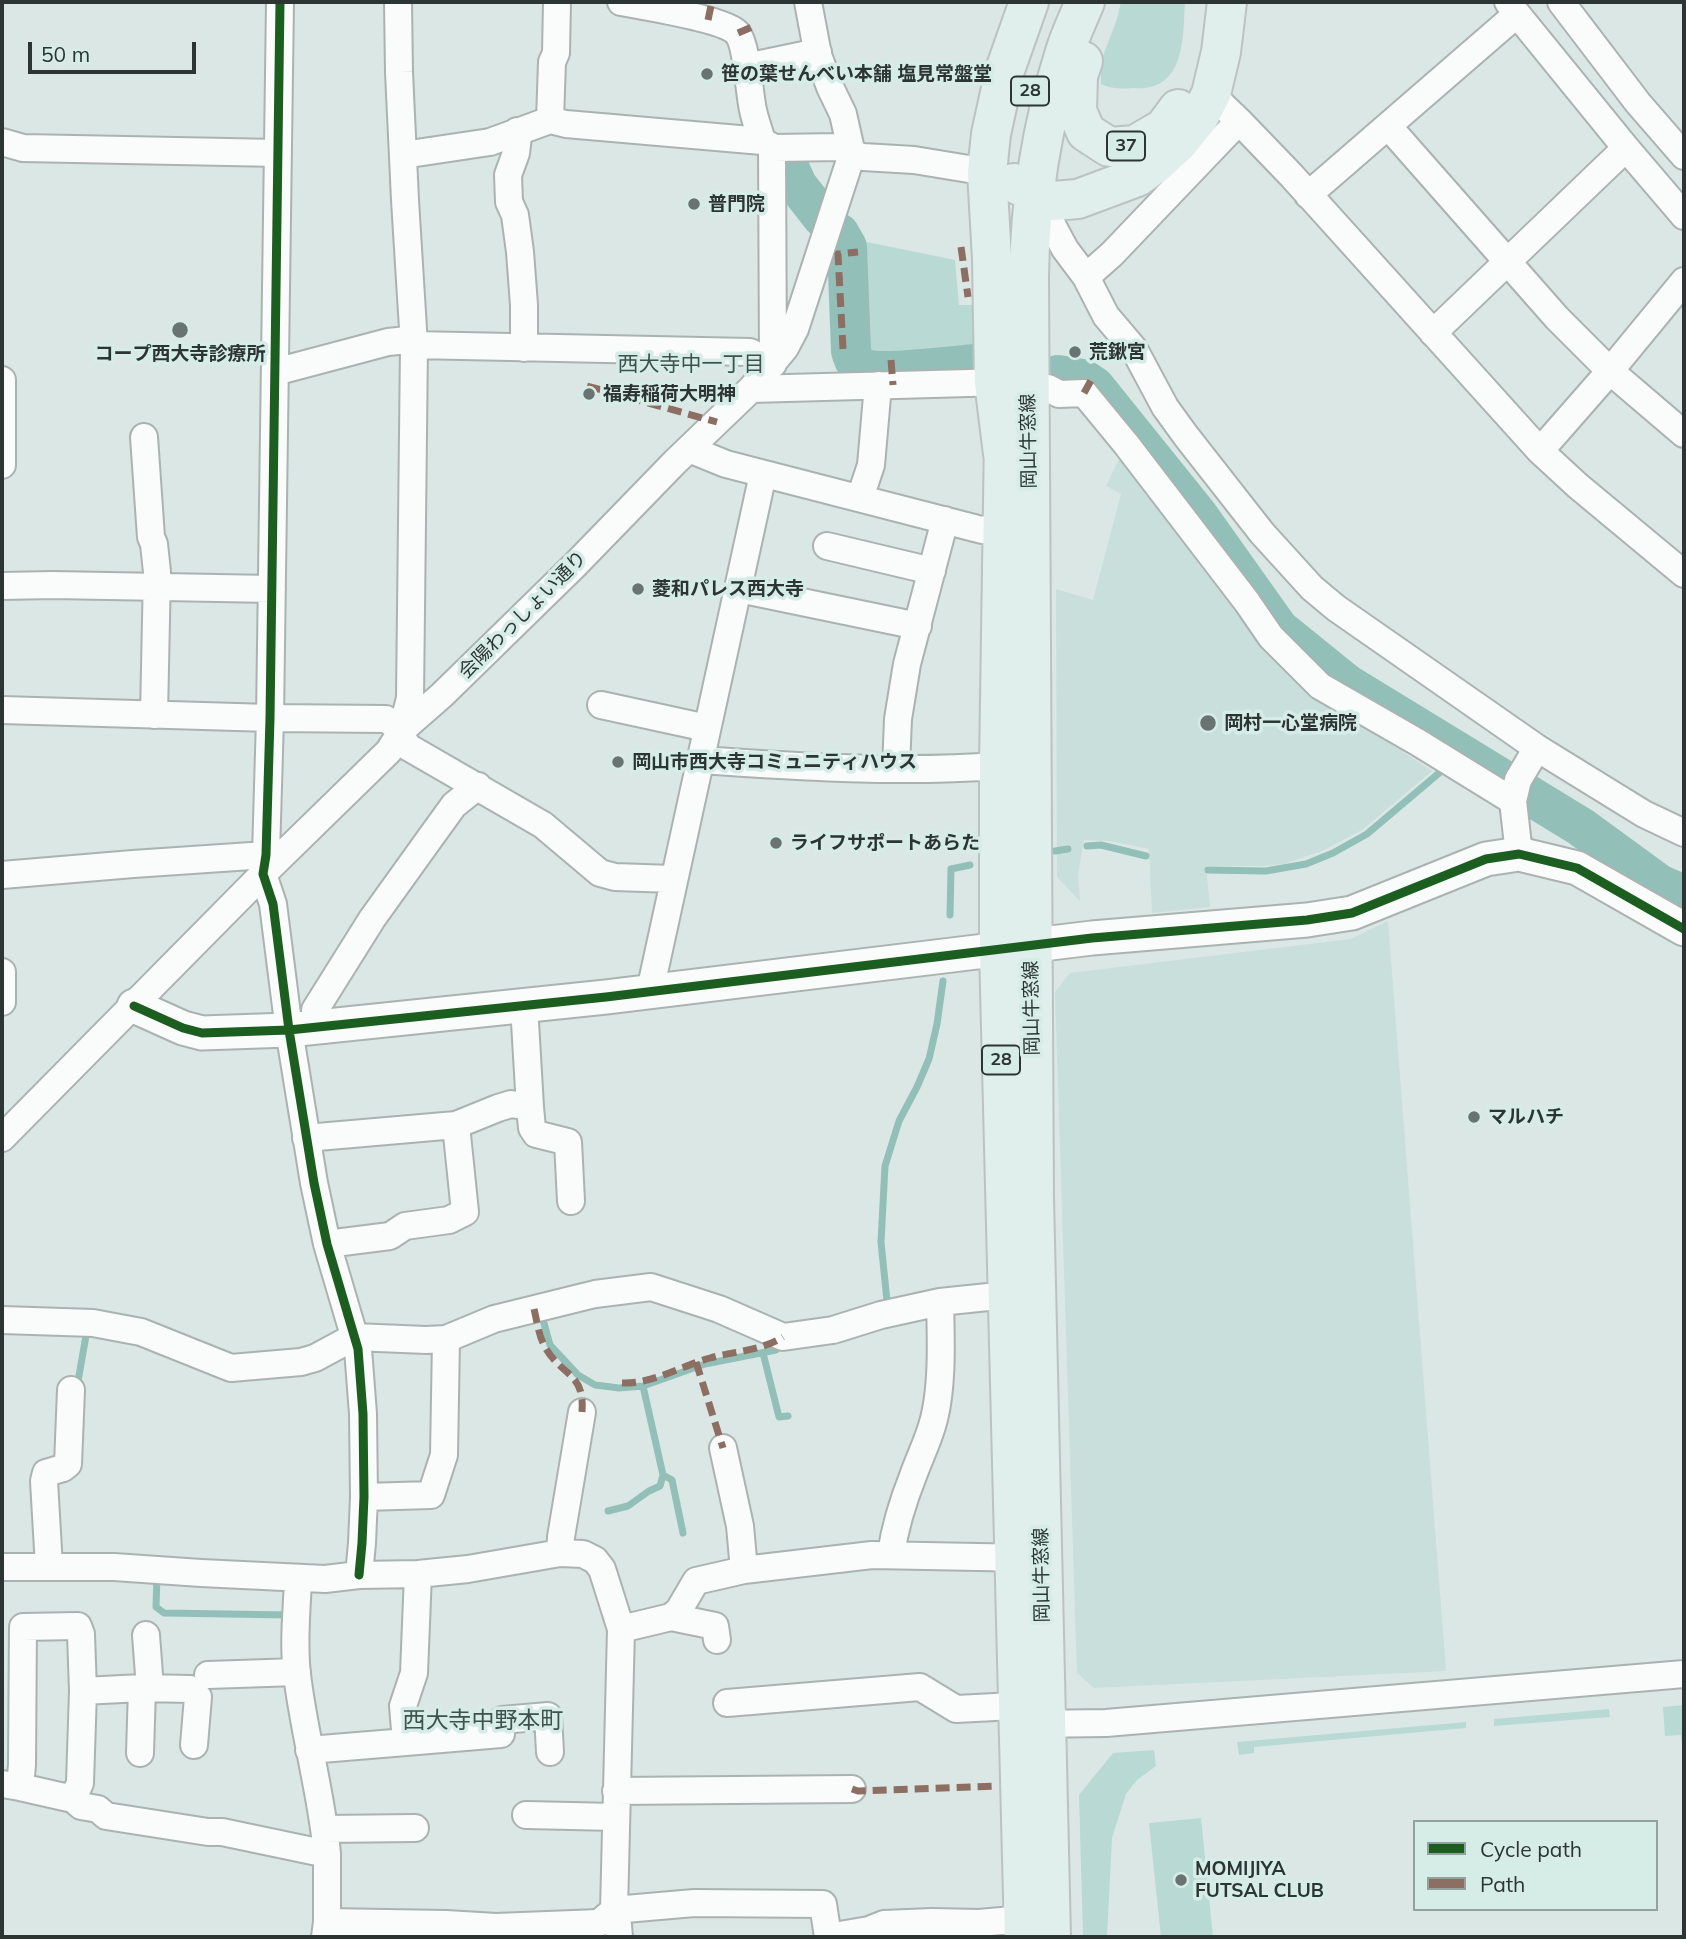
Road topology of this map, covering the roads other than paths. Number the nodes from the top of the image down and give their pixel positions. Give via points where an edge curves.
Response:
1 (280, 2) edge
2 (398, 2) edge
3 (557, 2) edge
4 (624, 2) edge
5 (808, 2) edge
6 (1029, 2) edge
7 (1056, 2) edge
8 (1085, 2) edge
9 (1101, 2) edge
10 (1208, 2) edge
11 (1227, 2) edge
12 (1561, 2) edge
13 (1513, 8) edge
14 (818, 52) junction
15 (746, 67) junction
16 (1211, 94) junction
17 (550, 121) junction
18 (1239, 121) junction
19 (1388, 126) junction
20 (517, 131) junction
21 (2, 142) edge
22 (767, 144) junction
23 (1626, 148) junction
24 (278, 153) junction
25 (852, 154) junction
26 (403, 155) junction
27 (1684, 156) edge
28 (1011, 183) junction
29 (1308, 195) junction
30 (1684, 216) edge
31 (1507, 263) junction
32 (1086, 277) junction
33 (1684, 281) edge
34 (1433, 333) junction
35 (414, 345) junction
36 (524, 348) junction
37 (773, 364) junction
38 (1610, 371) junction
39 (275, 372) junction
40 (2, 380) edge
41 (1009, 384) junction
42 (878, 385) junction
43 (751, 389) junction
44 (1684, 433) edge
45 (144, 438) dead end
46 (689, 449) junction
47 (1540, 451) junction
48 (2, 466) edge
49 (763, 474) junction
50 (860, 498) junction
51 (946, 520) junction
52 (1002, 526) junction
53 (827, 547) dead end
54 (932, 571) junction
55 (1684, 573) edge
56 (2, 586) edge
57 (155, 588) junction
58 (272, 589) junction
59 (739, 589) junction
60 (1016, 598) junction
61 (918, 626) junction
62 (601, 705) dead end
63 (2, 710) edge
64 (154, 715) junction
65 (270, 719) junction
66 (707, 728) junction
67 (402, 730) junction
68 (1537, 748) junction
69 (701, 760) junction
70 (999, 766) junction
71 (896, 768) junction
72 (478, 786) junction
73 (1515, 792) junction
74 (1684, 833) edge
75 (1519, 854) junction
76 (264, 864) junction
77 (2, 875) edge
78 (673, 879) junction
79 (1684, 929) edge
80 (1015, 947) junction
81 (2, 972) edge
82 (650, 991) junction
83 (2, 1002) edge
84 (524, 1005) junction
85 (134, 1006) junction
86 (302, 1028) junction
87 (530, 1107) junction
88 (456, 1125) junction
89 (2, 1138) edge
90 (306, 1138) junction
91 (571, 1201) dead end
92 (327, 1244) junction
93 (1021, 1297) junction
94 (940, 1302) junction
95 (2, 1320) edge
96 (355, 1337) junction
97 (446, 1339) junction
98 (71, 1390) dead end
99 (582, 1412) dead end
100 (723, 1448) dead end
101 (364, 1497) junction
102 (560, 1553) junction
103 (891, 1554) junction
104 (1028, 1558) junction
105 (2, 1567) edge
106 (49, 1567) junction
107 (744, 1570) junction
108 (418, 1574) junction
109 (359, 1575) junction
110 (298, 1578) junction
111 (671, 1617) junction
112 (716, 1626) dead end
113 (621, 1629) junction
114 (146, 1635) dead end
115 (297, 1672) junction
116 (1684, 1674) edge
117 (208, 1675) dead end
118 (146, 1688) junction
119 (83, 1690) junction
120 (727, 1703) dead end
121 (1032, 1715) junction
122 (406, 1742) junction
123 (194, 1745) dead end
124 (309, 1751) junction
125 (550, 1752) dead end
126 (140, 1753) dead end
127 (11, 1786) edge
128 (852, 1788) dead end
129 (72, 1799) junction
130 (615, 1804) junction
131 (526, 1815) dead end
132 (415, 1828) dead end
133 (326, 1842) junction
134 (614, 1910) junction
135 (326, 1930) edge
136 (1033, 1931) edge
137 (619, 1937) edge

1 - 24 street
2 - 26 street
3 - 17 street
4 - 15 street via 731,29 738,33
5 - 14 street
6 - 28 main road via 1005,70 991,134
7 - 28 main road, 岡山牛窓線 / 28 via 1031,85
8 - 28 main road, 岡山牛窓線 / 28 via 1065,51 1046,129
9 - 10 main road, 37 via 1078,76 1077,111 1086,132 1109,147 1135,145 1164,128 1188,96 1203,48
11 - 16 main road, 37
12 - 27 street
13 - 19 street
13 - 23 street
14 - 15 street
14 - 25 street via 843,114
15 - 22 street via 753,109
16 - 18 street
16 - 28 main road, 37 via 1178,143 1137,177 1078,199 1052,201
17 - 20 street
17 - 22 street
18 - 29 street
18 - 32 street
19 - 29 street
19 - 31 street
20 - 26 street via 490,142
20 - 36 street via 508,194 520,252
21 - 24 street via 23,148
22 - 25 street via 840,147
22 - 37 street
23 - 30 street
23 - 31 street
24 - 39 street
25 - 28 street via 914,159
25 - 37 street, 会陽わっしょい通り via 795,329
26 - 35 street
28 - 32 street
28 - 41 main road via 992,259
28 - 41 main road, 岡山牛窓線 / 28 via 1029,268
29 - 34 street
31 - 34 street
31 - 38 street
32 - 68 street via 1107,316 1134,349 1165,407 1262,533 1303,578 1336,608
33 - 38 street
34 - 47 street
35 - 36 street
35 - 39 street via 408,340 388,342
35 - 67 street via 410,698
36 - 37 street via 750,352
37 - 43 street, 会陽わっしょい通り
38 - 44 street
38 - 47 street
39 - 58 street
40 - 48 street
41 - 42 street
41 - 52 main road, 岡山牛窓線 / 28
41 - 60 main road, 岡山牛窓線 / 28
41 - 73 street via 1048,388 1059,394 1084,393 1271,637 1308,676 1419,743
42 - 43 street
42 - 50 street via 871,465
43 - 46 street, 会陽わっしょい通り
45 - 57 street
46 - 49 street
46 - 67 street, 会陽わっしょい通り
47 - 55 street
49 - 50 street
49 - 59 street
50 - 51 street
51 - 52 street via 982,530
51 - 54 street
52 - 60 main road, 岡山牛窓線 / 28
53 - 54 street
54 - 61 street
56 - 57 street
57 - 58 street
57 - 64 street
58 - 65 street
59 - 61 street
59 - 66 street
60 - 70 main road, 岡山牛窓線 / 28
60 - 80 main road, 岡山牛窓線 / 28
61 - 71 street via 898,719
62 - 66 street
63 - 64 street
64 - 65 street
65 - 67 street via 386,719
65 - 76 street
66 - 69 street
67 - 72 street via 408,747
67 - 76 street, 会陽わっしょい通り via 389,751
68 - 73 street
68 - 74 street via 1644,814
69 - 71 street
69 - 78 street
70 - 71 street
70 - 80 main road, 岡山牛窓線 / 28
72 - 78 street via 543,825 600,873
72 - 86 street via 454,805 372,919
73 - 75 street
75 - 79 street via 1577,867
75 - 80 street via 1486,859 1352,913
76 - 77 street via 134,863
76 - 85 street, 会陽わっしょい通り
76 - 86 street
78 - 82 street
80 - 82 street
80 - 93 main road, 岡山牛窓線 / 28
81 - 83 street
82 - 84 street
84 - 86 street
84 - 87 street
85 - 86 street via 202,1033
85 - 89 street, 会陽わっしょい通り
86 - 90 street via 299,1083
87 - 88 street via 511,1104
87 - 91 street via 536,1134 568,1142
88 - 90 street
88 - 92 street via 465,1213 405,1226 390,1236
90 - 92 street
92 - 96 street
93 - 94 street
93 - 104 main road, 岡山牛窓線 / 28
94 - 97 street via 833,1331 783,1337 719,1309 651,1287 594,1294 494,1320
94 - 103 street via 935,1413 894,1532
95 - 96 street via 93,1323 141,1332 231,1368 301,1362
96 - 97 street
96 - 101 street via 363,1413
97 - 101 street via 444,1455 430,1495
98 - 106 street via 68,1464 46,1474 44,1481
99 - 102 street
100 - 107 street via 740,1526
101 - 109 street
102 - 108 street
102 - 113 street via 583,1554 595,1560
103 - 104 street
103 - 107 street
104 - 121 main road, 岡山牛窓線 / 28
105 - 106 street
106 - 110 street
107 - 111 street via 696,1581
108 - 109 street
108 - 122 street via 414,1673 403,1706
109 - 110 street
110 - 115 street
111 - 112 street
111 - 113 street
113 - 130 street
114 - 118 street
115 - 117 street
115 - 124 street
116 - 121 street via 1106,1723
118 - 119 street
118 - 123 street via 190,1689 198,1697
118 - 126 street
119 - 127 street via 78,1626 23,1627 22,1765
119 - 129 street via 80,1783
120 - 121 street via 920,1688 956,1709
121 - 136 main road, 岡山牛窓線 / 28
122 - 124 street
122 - 125 street via 500,1734 502,1720 548,1716
124 - 133 street
127 - 129 street
128 - 130 street
129 - 133 street via 106,1816 208,1832
130 - 131 street
130 - 134 street
132 - 133 street
133 - 135 street
134 - 135 street via 599,1923
134 - 136 street via 694,1903 823,1903 828,1937 884,1924 932,1922
134 - 137 street

